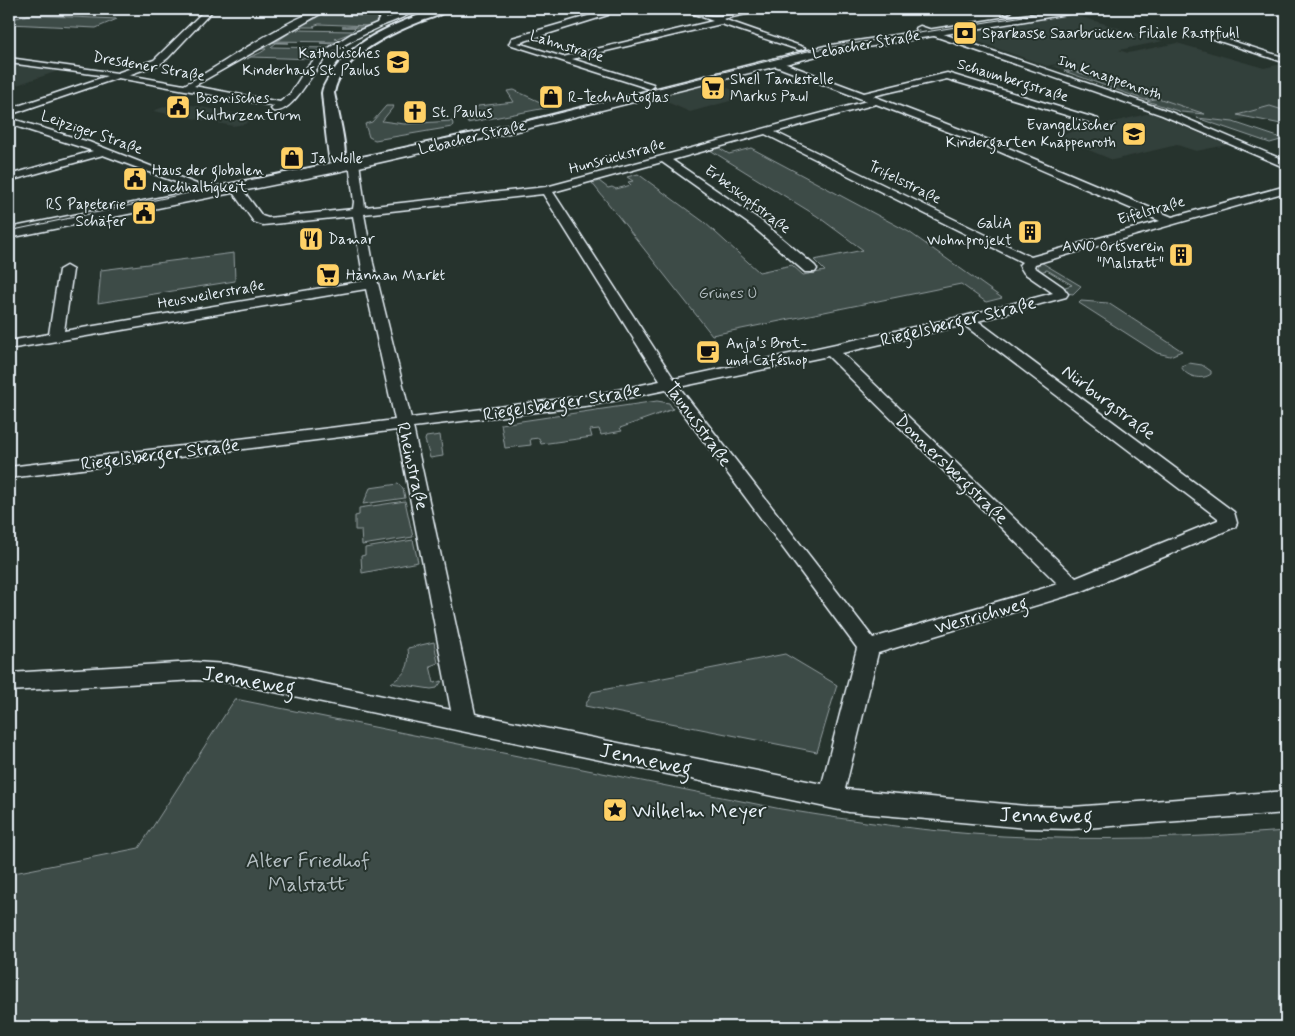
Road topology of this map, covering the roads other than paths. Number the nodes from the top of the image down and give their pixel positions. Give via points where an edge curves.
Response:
1 (210, 9) edge
2 (326, 9) edge
3 (386, 9) edge
4 (443, 9) edge
5 (684, 9) edge
6 (766, 9) edge
7 (1034, 9) edge
8 (1079, 9) edge
9 (1003, 11) edge
10 (408, 12) joint
11 (605, 13) dead end
12 (718, 20) junction
13 (380, 24) junction
14 (926, 30) junction
15 (1213, 36) dead end
16 (802, 48) junction
17 (9, 60) edge
18 (563, 60) junction
19 (1286, 61) edge
20 (773, 62) junction
21 (119, 76) junction
22 (335, 80) junction
23 (650, 86) junction
24 (184, 88) junction
25 (863, 96) junction
26 (878, 101) junction
27 (554, 110) junction
28 (9, 112) edge
29 (9, 121) edge
30 (1095, 121) dead end
31 (536, 122) junction
32 (766, 131) junction
33 (352, 149) junction
34 (104, 151) junction
35 (1282, 151) dead end
36 (1264, 155) junction
37 (664, 159) junction
38 (1286, 165) edge
39 (341, 169) junction
40 (9, 178) edge
41 (193, 185) junction
42 (235, 187) junction
43 (1286, 189) edge
44 (546, 190) junction
45 (213, 192) junction
46 (358, 212) junction
47 (336, 214) joint
48 (1171, 221) junction
49 (9, 225) edge
50 (9, 234) edge
51 (1028, 263) junction
52 (810, 269) dead end
53 (66, 270) dead end
54 (372, 284) junction
55 (967, 320) junction
56 (56, 337) junction
57 (9, 345) edge
58 (830, 351) junction
59 (670, 385) junction
60 (404, 424) junction
61 (9, 474) edge
62 (1227, 516) joint
63 (1073, 588) junction
64 (868, 647) junction
65 (9, 682) edge
66 (466, 722) junction
67 (831, 797) junction
68 (1286, 802) edge

1 - 21 street via 189,27 165,57
2 - 24 street via 287,28 226,68
3 - 10 street
3 - 13 street
4 - 22 street, Rheinstraße via 388,31 364,45 343,65
5 - 12 street
6 - 12 street
7 - 9 main road
8 - 14 main road
9 - 14 main road
10 - 13 street, Dresdener Straße
11 - 18 street, Lahnstraße via 513,41 513,44
12 - 16 street
12 - 18 street
13 - 24 street, Dresdener Straße via 324,54 310,68 294,96 279,107
14 - 16 main road, Lebacher Straße
14 - 20 main road, Lebacher Straße
14 - 36 street, Im Knappenroth via 1152,108
15 - 19 street
16 - 23 main road, Lebacher Straße
17 - 21 street, Dresdener Straße
18 - 23 street, Lahnstraße
20 - 25 street
20 - 31 main road, Lebacher Straße
21 - 24 street, Dresdener Straße
21 - 28 street
22 - 33 street, Rheinstraße
22 - 39 street, Rheinstraße via 328,87 328,93
23 - 27 main road, Lebacher Straße
25 - 26 street
25 - 30 street, Schaumbergstraße via 946,76
26 - 32 street, Hunsrückstraße
26 - 48 street via 995,146
27 - 31 main road via 527,119
27 - 33 main road, Lebacher Straße
29 - 34 street, Leipziger Straße
31 - 33 main road, Lebacher Straße
32 - 37 street, Hunsrückstraße
32 - 51 street, Trifelsstraße
33 - 39 main road, Lebacher Straße
33 - 46 street, Rheinstraße via 360,202
34 - 40 street
34 - 41 street, Leipziger Straße
35 - 36 street
36 - 38 street, Im Knappenroth
37 - 44 street, Hunsrückstraße
37 - 52 street, Erbeskopfstraße via 751,220
39 - 41 main road, Lebacher Straße
39 - 42 main road, Lebacher Straße
39 - 46 street, Rheinstraße via 349,203
41 - 45 main road
41 - 49 main road, Lebacher Straße
42 - 45 main road, Lebacher Straße
42 - 47 street via 258,219 267,222
43 - 48 street, Eifelstraße
44 - 46 street, Hunsrückstraße
44 - 59 street, Taunusstraße
45 - 50 main road, Lebacher Straße
46 - 47 street
46 - 54 street, Rheinstraße
48 - 51 street, Eifelstraße
51 - 55 street, Riegelsberger Straße via 1061,294
53 - 56 street
54 - 56 street, Heusweilerstraße
54 - 60 street, Rheinstraße
55 - 58 street, Riegelsberger Straße
55 - 62 street, Nürburgstraße
56 - 57 street, Heusweilerstraße
58 - 59 street, Riegelsberger Straße
58 - 63 street, Donnersbergstraße
59 - 60 street, Riegelsberger Straße via 584,401
59 - 64 street, Taunusstraße
60 - 61 street, Riegelsberger Straße
60 - 66 street, Rheinstraße
62 - 63 street, Westrichweg via 1228,522
63 - 64 street, Westrichweg
64 - 67 street
65 - 66 street, Jenneweg via 195,671 227,673
66 - 67 street, Jenneweg
67 - 68 street, Jenneweg via 1017,816 1072,818

